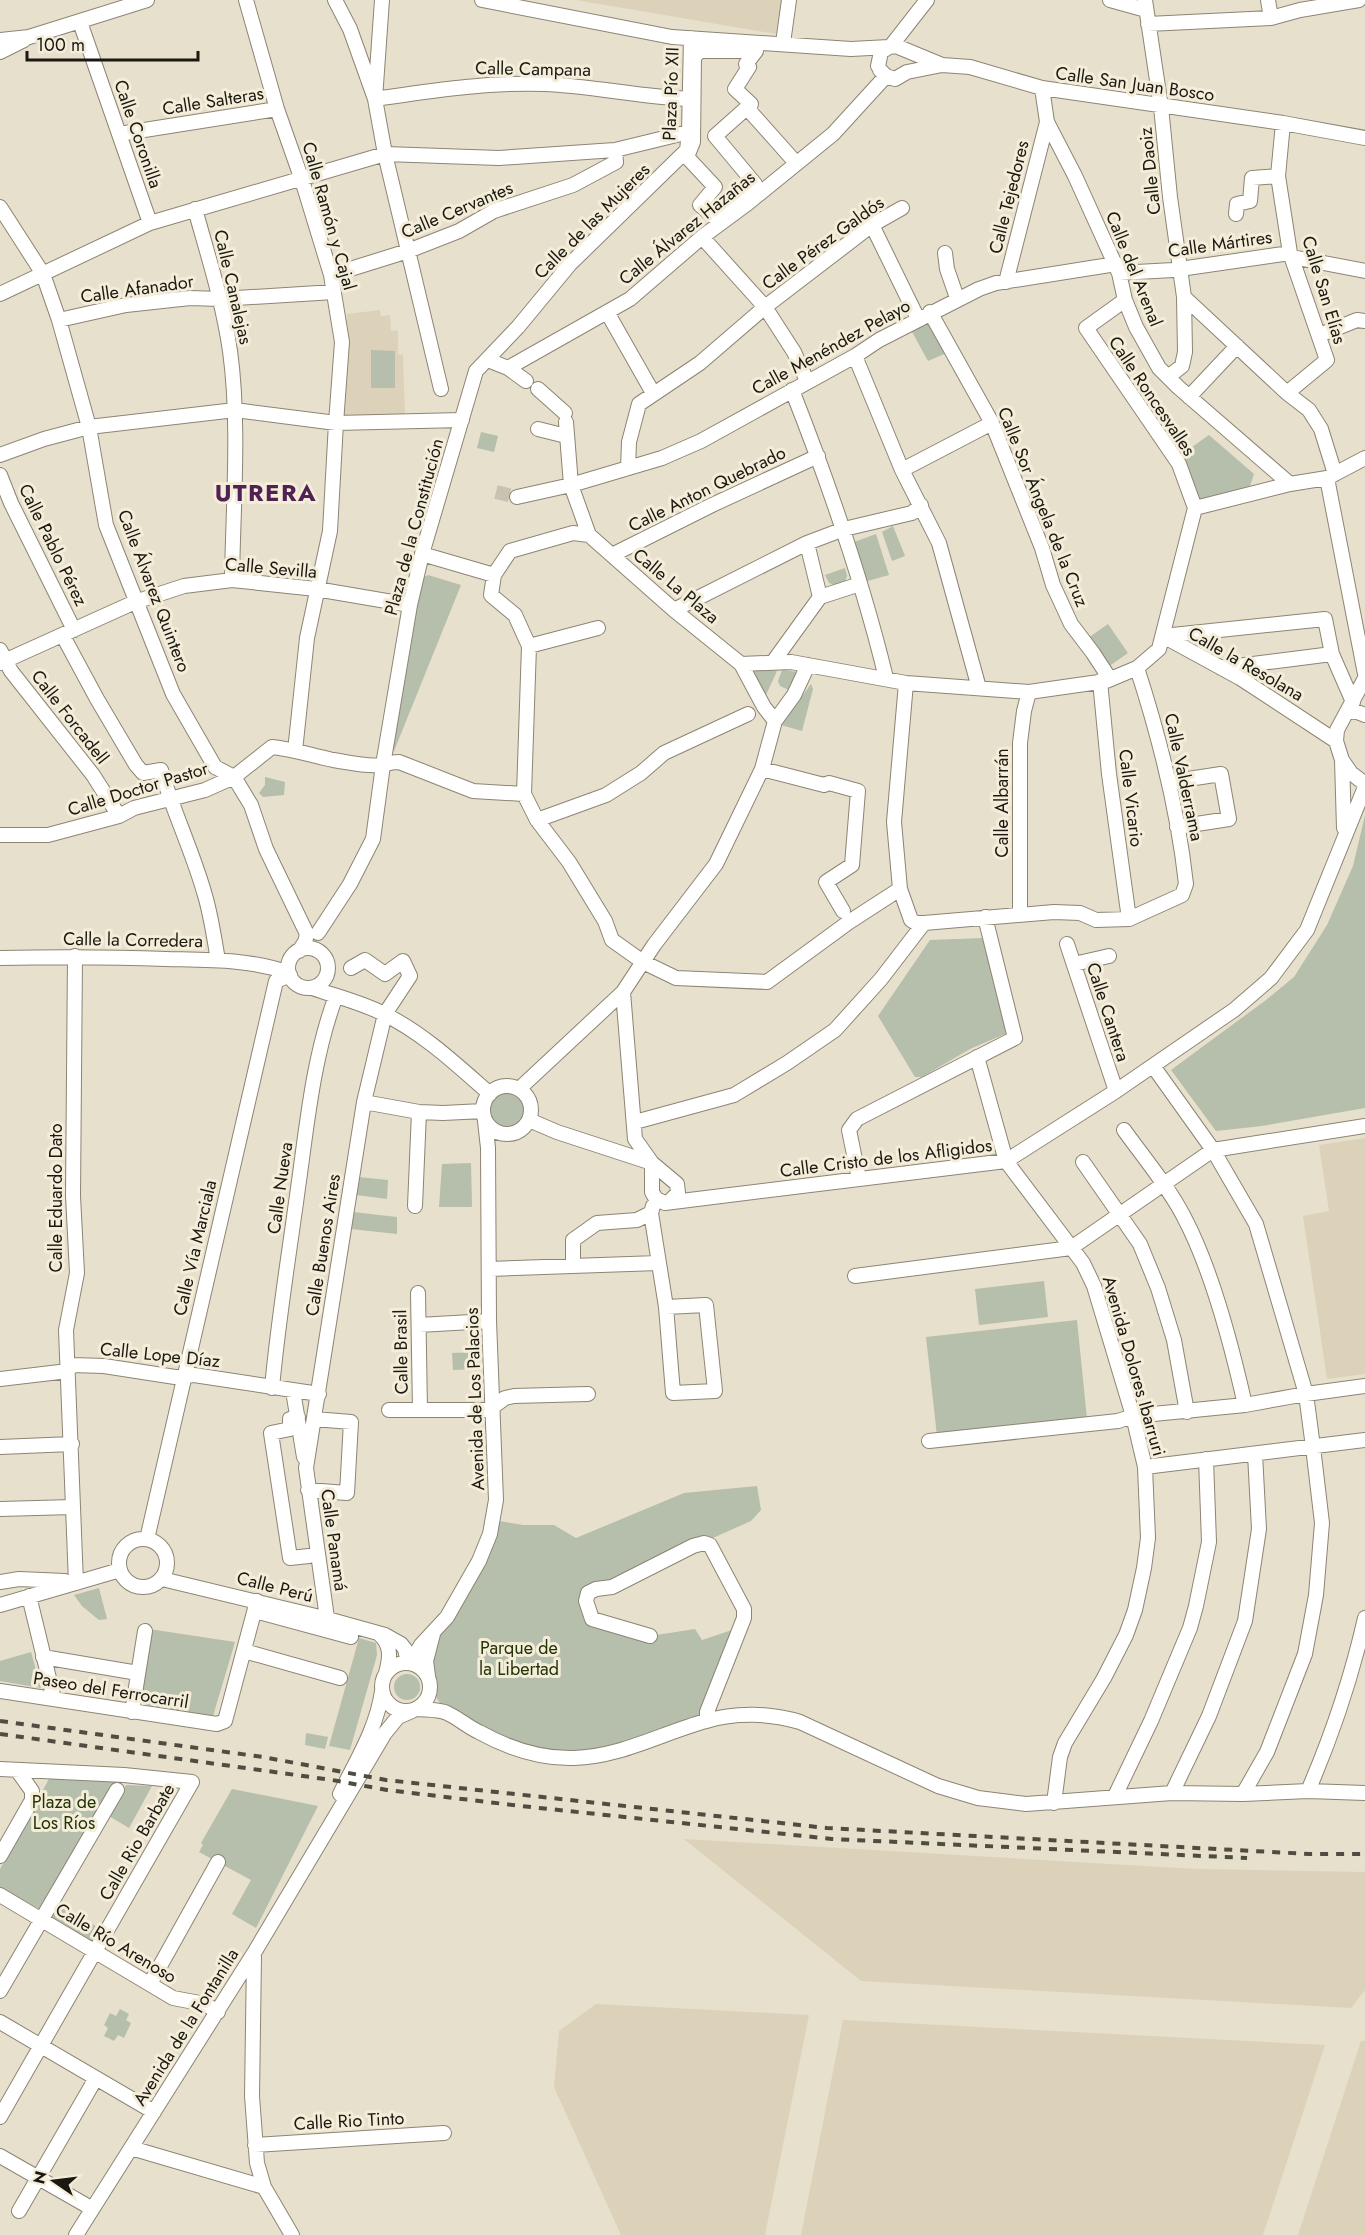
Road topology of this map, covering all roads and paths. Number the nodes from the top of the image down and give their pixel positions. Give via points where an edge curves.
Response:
1 (147, 0) edge
2 (246, 0) edge
3 (335, 0) edge
4 (382, 0) edge
5 (482, 0) edge
6 (789, 0) edge
7 (927, 0) edge
8 (1110, 0) edge
9 (1268, 0) edge
10 (1359, 0) edge
11 (1146, 5) edge
12 (1299, 5) edge
13 (108, 6) edge
14 (1271, 18) junction
15 (80, 22) junction
16 (1148, 24) junction
17 (29, 37) junction
18 (691, 38) junction
19 (0, 40) edge
20 (783, 43) junction
21 (897, 45) junction
22 (851, 49) junction
23 (0, 52) edge
24 (942, 65) junction
25 (882, 71) junction
26 (907, 72) junction
27 (1042, 88) junction
28 (375, 99) junction
29 (690, 99) junction
30 (1161, 107) junction
31 (747, 108) junction
32 (277, 109) junction
33 (1047, 122) junction
34 (1283, 123) junction
35 (689, 132) junction
36 (119, 134) junction
37 (1365, 138) edge
38 (615, 150) junction
39 (687, 150) joint
40 (385, 154) junction
41 (796, 163) junction
42 (1278, 176) junction
43 (302, 180) junction
44 (0, 207) edge
45 (902, 208) dead end
46 (195, 209) junction
47 (1236, 214) dead end
48 (150, 223) junction
49 (872, 225) junction
50 (702, 237) junction
51 (408, 251) junction
52 (945, 254) dead end
53 (1291, 255) junction
54 (1118, 268) junction
55 (1179, 268) junction
56 (1365, 271) edge
57 (44, 273) junction
58 (331, 275) junction
59 (1006, 282) junction
60 (334, 292) junction
61 (0, 294) edge
62 (1184, 297) junction
63 (220, 298) junction
64 (957, 298) junction
65 (1125, 300) junction
66 (765, 307) junction
67 (607, 312) junction
68 (924, 316) junction
69 (59, 320) junction
70 (1365, 321) edge
71 (1327, 332) dead end
72 (1237, 346) junction
73 (855, 356) junction
74 (489, 360) junction
75 (508, 368) junction
76 (476, 371) joint
77 (1168, 377) junction
78 (807, 381) junction
79 (441, 389) dead end
80 (792, 390) junction
81 (653, 393) junction
82 (1287, 393) junction
83 (1190, 397) junction
84 (235, 410) junction
85 (462, 420) junction
86 (336, 423) junction
87 (992, 423) junction
88 (566, 424) junction
89 (89, 427) junction
90 (538, 429) dead end
91 (0, 455) edge
92 (818, 456) junction
93 (1365, 458) edge
94 (628, 468) junction
95 (902, 470) junction
96 (0, 475) edge
97 (1331, 476) junction
98 (1290, 484) junction
99 (571, 485) junction
100 (517, 497) tunnel mouth
101 (921, 505) junction
102 (1195, 508) junction
103 (844, 529) junction
104 (589, 535) junction
105 (807, 543) junction
106 (422, 554) junction
107 (612, 555) junction
108 (494, 575) junction
109 (232, 580) junction
110 (860, 584) junction
111 (316, 589) junction
112 (820, 597) junction
113 (135, 602) junction
114 (410, 605) junction
115 (674, 610) junction
116 (598, 628) dead end
117 (68, 633) junction
118 (1163, 636) junction
119 (529, 646) junction
120 (1332, 654) junction
121 (5, 661) edge
122 (773, 662) junction
123 (741, 664) junction
124 (808, 665) junction
125 (1137, 668) junction
126 (1221, 668) junction
127 (1365, 676) edge
128 (886, 678) junction
129 (1105, 680) junction
130 (906, 683) junction
131 (979, 688) junction
132 (1029, 692) junction
133 (757, 710) junction
134 (1346, 713) junction
135 (1365, 715) edge
136 (775, 721) junction
137 (1311, 723) junction
138 (1336, 741) junction
139 (295, 751) junction
140 (1342, 760) junction
141 (383, 765) junction
142 (762, 769) junction
143 (234, 777) junction
144 (1169, 782) junction
145 (1364, 791) edge
146 (524, 794) junction
147 (170, 799) junction
148 (119, 816) junction
149 (537, 820) junction
150 (1177, 827) junction
151 (1345, 833) junction
152 (0, 835) edge
153 (900, 889) junction
154 (1020, 915) junction
155 (847, 917) junction
156 (985, 917) junction
157 (1129, 919) junction
158 (924, 923) junction
159 (312, 933) junction
160 (1067, 944) dead end
161 (317, 950) junction
162 (297, 952) junction
163 (75, 956) junction
164 (1109, 956) dead end
165 (0, 958) edge
166 (218, 960) junction
167 (643, 962) junction
168 (265, 964) junction
169 (1074, 964) junction
170 (351, 968) dead end
171 (289, 974) junction
172 (327, 976) junction
173 (312, 988) junction
174 (623, 992) junction
175 (336, 996) junction
176 (384, 1014) junction
177 (977, 1057) junction
178 (1153, 1066) junction
179 (519, 1089) junction
180 (1116, 1091) junction
181 (490, 1094) junction
182 (364, 1102) junction
183 (419, 1112) junction
184 (484, 1116) junction
185 (529, 1120) junction
186 (635, 1122) junction
187 (1365, 1126) edge
188 (1124, 1130) dead end
189 (498, 1132) junction
190 (488, 1148) junction
191 (1213, 1149) junction
192 (1006, 1161) junction
193 (1083, 1162) dead end
194 (652, 1163) junction
195 (670, 1178) junction
196 (859, 1179) junction
197 (1163, 1184) junction
198 (657, 1200) junction
199 (415, 1206) dead end
200 (1119, 1214) junction
201 (1071, 1248) junction
202 (658, 1263) junction
203 (573, 1266) junction
204 (490, 1269) junction
205 (855, 1276) dead end
206 (418, 1293) dead end
207 (666, 1307) junction
208 (489, 1322) junction
209 (419, 1325) junction
210 (68, 1371) junction
211 (184, 1375) junction
212 (0, 1379) edge
213 (1365, 1386) edge
214 (272, 1388) junction
215 (293, 1391) junction
216 (319, 1394) junction
217 (588, 1394) dead end
218 (1306, 1394) junction
219 (1245, 1405) junction
220 (493, 1408) junction
221 (389, 1410) dead end
222 (420, 1410) junction
223 (1187, 1412) junction
224 (1133, 1416) junction
225 (297, 1417) junction
226 (314, 1419) junction
227 (1365, 1440) edge
228 (929, 1441) dead end
229 (72, 1444) junction
230 (0, 1447) edge
231 (1314, 1447) junction
232 (1255, 1454) junction
233 (1206, 1459) junction
234 (1145, 1467) junction
235 (306, 1468) junction
236 (308, 1490) junction
237 (73, 1507) junction
238 (0, 1509) edge
239 (147, 1539) junction
240 (314, 1555) junction
241 (119, 1568) junction
242 (162, 1579) junction
243 (0, 1582) edge
244 (76, 1582) junction
245 (29, 1596) junction
246 (0, 1605) edge
247 (256, 1606) junction
248 (327, 1618) junction
249 (1365, 1618) edge
250 (145, 1631) dead end
251 (434, 1633) junction
252 (379, 1634) junction
253 (650, 1635) dead end
254 (351, 1637) dead end
255 (401, 1644) junction
256 (421, 1645) junction
257 (244, 1651) junction
258 (43, 1658) junction
259 (409, 1663) junction
260 (138, 1673) junction
261 (386, 1674) junction
262 (340, 1678) dead end
263 (429, 1680) junction
264 (0, 1691) edge
265 (382, 1691) junction
266 (54, 1699) junction
267 (414, 1710) junction
268 (132, 1712) junction
269 (446, 1712) junction
270 (707, 1721) junction
271 (0, 1769) edge
272 (17, 1770) junction
273 (117, 1790) dead end
274 (1308, 1791) junction
275 (1172, 1793) junction
276 (1365, 1793) edge
277 (1243, 1794) junction
278 (1115, 1796) junction
279 (1054, 1803) junction
280 (322, 1836) junction
281 (0, 1856) edge
282 (218, 1862) dead end
283 (0, 1895) edge
284 (41, 1919) junction
285 (94, 1951) junction
286 (254, 1953) junction
287 (150, 1984) junction
288 (0, 1991) edge
289 (218, 2012) junction
290 (0, 2022) edge
291 (41, 2045) junction
292 (96, 2078) junction
293 (154, 2112) junction
294 (0, 2117) edge
295 (444, 2133) dead end
296 (255, 2145) junction
297 (131, 2148) junction
298 (0, 2156) edge
299 (39, 2178) junction
300 (264, 2187) junction
301 (91, 2208) junction
302 (19, 2211) dead end
303 (76, 2235) edge
304 (292, 2235) edge

1 - 13 street
2 - 32 street, Calle Ramón y Cajal
3 - 28 street via 350,29
4 - 28 street
5 - 18 street, Calle San Juan Bosco
6 - 20 street
7 - 21 street
8 - 11 street
9 - 14 street
10 - 12 street
11 - 16 street, Calle Daoiz
12 - 14 street
13 - 15 street
14 - 16 street
15 - 17 street
15 - 36 street, Calle Coronilla
16 - 30 street, Calle Daoiz
17 - 19 street
17 - 23 street
18 - 20 street, Calle San Juan Bosco
18 - 29 street, Plaza Pío XII
20 - 22 street, Calle San Juan Bosco
21 - 22 street, Calle San Juan Bosco
21 - 24 street, Calle San Juan Bosco
21 - 25 street via 879,56
21 - 26 street via 910,63
22 - 25 street via 872,58
24 - 26 street
24 - 27 street, Calle San Juan Bosco via 970,67
25 - 26 street via 895,79
25 - 41 street, Calle Álvarez Hazañas via 833,134
27 - 30 street, Calle San Juan Bosco
27 - 33 street, Calle del Arenal
28 - 29 street, Calle Campana via 474,85 544,84
28 - 40 street
29 - 35 street, Plaza Pío XII
30 - 34 street, Calle San Juan Bosco
30 - 55 street, Calle Daoiz
31 - 31 street, Plaza Pío XII via 715,136 755,184 713,216 700,205 715,187 687,158 693,142 696,53 756,51 735,89 751,104
31 - 41 street
32 - 36 street, Calle Salteras
32 - 43 street, Calle Ramón y Cajal
33 - 54 street, Calle del Arenal
33 - 59 street, Calle Tejedores
34 - 37 street, Calle San Juan Bosco
34 - 42 street, Calle San Elías
35 - 38 street
35 - 39 street, Plaza Pío XII
36 - 48 street, Calle Coronilla
38 - 40 street via 499,158
38 - 51 street, Calle Cervantes via 616,162 573,185 494,211 459,231
39 - 74 street, Calle de las Mujeres via 570,264
40 - 43 street
40 - 51 street
41 - 50 street, Calle Álvarez Hazañas
42 - 47 street via 1252,178 1250,201 1237,204
42 - 53 street, Calle San Elías
43 - 46 street
43 - 58 street, Calle Ramón y Cajal
44 - 57 street, Calle Álvarez Quintero
45 - 49 street, Calle Pérez Galdós
46 - 48 street
46 - 63 street, Calle Canalejas
48 - 57 street
49 - 66 street, Calle Pérez Galdós
49 - 68 street, Calle Sor Ángela de la Cruz
50 - 66 street
50 - 67 street, Calle Álvarez Hazañas via 630,299
51 - 58 street, Calle Cervantes
51 - 79 street
52 - 64 street
53 - 55 street, Calle Mártires
53 - 56 street, Calle Mártires
53 - 82 street, Calle San Elías via 1327,360
54 - 55 street, Calle Mártires
54 - 59 street, Calle Menéndez Pelayo
54 - 65 street, Calle del Arenal
55 - 62 street, Calle Daoiz
57 - 61 street
57 - 69 street, Calle Álvarez Quintero
58 - 60 street, Calle Ramón y Cajal
59 - 64 street, Calle Menéndez Pelayo
60 - 63 street, Calle Afanador
60 - 86 street, Calle Ramón y Cajal via 342,342
62 - 72 street
62 - 77 street, Calle Daoiz via 1185,352 1182,366
63 - 69 street, Calle Afanador via 126,305
63 - 84 street, Calle Canalejas
64 - 68 street, Calle Menéndez Pelayo
65 - 77 street, Calle del Arenal via 1136,327
65 - 102 street, Calle Roncesvalles via 1086,328 1179,464
66 - 78 street via 794,352
66 - 81 street, Calle Pérez Galdós via 700,363
67 - 75 street, Calle Álvarez Hazañas
67 - 81 street
68 - 73 street, Calle Menéndez Pelayo
68 - 87 street, Calle Sor Ángela de la Cruz
69 - 89 street, Calle Álvarez Quintero
70 - 71 street via 1357,320
72 - 82 street
72 - 83 street
73 - 78 street, Calle Menéndez Pelayo
73 - 95 street
74 - 75 street
74 - 76 street, Calle de las Mujeres
75 - 88 street via 532,385
76 - 85 street, Plaza de la Constitución
77 - 83 street, Calle del Arenal
78 - 80 street, Calle Menéndez Pelayo
80 - 92 street
80 - 94 street, Calle Menéndez Pelayo via 701,441
81 - 94 street via 639,404 629,442
82 - 97 street via 1309,410 1321,429
83 - 98 street, Calle del Arenal
84 - 86 street
84 - 89 street
84 - 109 street, Calle Canalejas
85 - 86 street
85 - 106 street, Plaza de la Constitución
86 - 111 street, Calle Ramón y Cajal via 330,531
87 - 95 street
87 - 129 street, Calle Sor Ángela de la Cruz via 1053,585
88 - 90 street
88 - 99 street
89 - 91 street
89 - 113 street, Calle Álvarez Quintero via 106,525
92 - 103 street
92 - 107 street, Calle Anton Quebrado
93 - 97 street
94 - 99 street, Calle Menéndez Pelayo
95 - 101 street
96 - 117 street, Calle Pablo Pérez
97 - 98 street
97 - 127 street
98 - 102 street
99 - 100 street, Calle Menéndez Pelayo
99 - 104 street
101 - 103 street via 912,513
101 - 131 street via 939,543
102 - 118 street
103 - 105 street
103 - 110 street
104 - 107 street, Calle La Plaza
104 - 108 street via 573,533 510,551
105 - 112 street
105 - 115 street
106 - 108 street
106 - 114 street, Plaza de la Constitución
107 - 115 street, Calle La Plaza
108 - 119 street via 491,595 515,615
109 - 111 street, Calle Sevilla
109 - 113 street, Calle Sevilla via 184,586
110 - 112 street
110 - 128 street
111 - 114 street, Calle Sevilla
111 - 139 street, Calle Ramón y Cajal
112 - 122 street
113 - 117 street, Calle Sevilla
113 - 143 street, Calle Álvarez Quintero via 173,694 214,767
114 - 141 street, Plaza de la Constitución
115 - 123 street, Calle La Plaza
116 - 119 street
117 - 121 street, Calle Sevilla
117 - 147 street, Calle Pablo Pérez via 97,699 136,765 144,773 161,770
118 - 120 street via 1325,619
118 - 125 street via 1159,649
118 - 126 street, Calle la Resolana
119 - 146 street
120 - 126 street
120 - 134 street
121 - 148 street, Calle Forcadell via 93,775
122 - 123 street
122 - 124 street
123 - 133 street
124 - 128 street
124 - 136 street via 794,695
125 - 129 street
125 - 144 street, Calle Valderrama
126 - 137 street, Calle la Resolana
127 - 134 street
128 - 130 street
129 - 132 street
129 - 157 street, Calle Vicario via 1109,774
130 - 131 street
130 - 153 street via 894,822
131 - 132 street
132 - 154 street, Calle Albarrán via 1020,743
133 - 136 street
133 - 149 street via 664,753 606,795
134 - 135 street
134 - 137 street
134 - 138 street
136 - 142 street
137 - 138 street, Calle la Resolana
138 - 140 street
139 - 141 street, Calle Doctor Pastor
139 - 143 street, Calle Doctor Pastor via 272,747
140 - 145 street
140 - 151 street
141 - 146 street, Calle Doctor Pastor via 399,762 473,791
141 - 159 street, Plaza de la Constitución via 373,839 350,884
142 - 155 street via 858,791 852,865 826,882
142 - 167 street via 716,864
143 - 147 street, Calle Doctor Pastor
143 - 159 street, Calle Álvarez Quintero via 251,805 266,849
144 - 150 street, Calle Valderrama
144 - 150 street via 1221,774 1223,785 1229,819
145 - 151 street, Calle Cristo de los Afligidos
146 - 149 street
147 - 148 street, Calle Doctor Pastor
147 - 166 street via 205,894
148 - 152 street, Calle Doctor Pastor via 48,835
149 - 167 street via 569,862 612,939
150 - 157 street, Calle Valderrama via 1186,884 1182,895
151 - 178 street, Calle Cristo de los Afligidos via 1307,930 1271,978 1234,1010
153 - 155 street
153 - 158 street via 911,920
154 - 156 street
154 - 157 street via 1071,912 1096,920
155 - 167 street via 767,982 676,978
156 - 158 street
156 - 177 street via 1015,1038
158 - 186 street via 835,1030 806,1050 734,1095
159 - 161 street
159 - 162 street
160 - 169 street, Calle Cantera
161 - 162 street via 306,948
161 - 172 street via 327,961
162 - 168 street, Calle la Corredera
162 - 171 street
163 - 165 street, Calle la Corredera
163 - 166 street, Calle la Corredera
163 - 210 street, Calle Eduardo Dato via 73,1196 77,1273 66,1330
164 - 169 street
166 - 168 street, Calle la Corredera
167 - 174 street
168 - 171 street, Calle la Corredera
169 - 180 street, Calle Cantera
170 - 176 street via 365,960 385,974 403,961 410,976
171 - 173 street via 298,985
171 - 211 street, Calle Vía Marciala via 276,981
172 - 173 street
172 - 175 street
173 - 175 street
174 - 179 street
174 - 186 street
175 - 176 street
175 - 214 street, Calle Nueva via 317,1067
176 - 181 street via 448,1058
176 - 182 street, Calle Buenos Aires
177 - 192 street
177 - 196 street via 853,1123 850,1134
178 - 180 street, Calle Cristo de los Afligidos
178 - 191 street
179 - 181 street via 504,1086
179 - 185 street via 530,1104
180 - 192 street, Calle Cristo de los Afligidos
181 - 184 street
182 - 183 street
182 - 216 street, Calle Buenos Aires
183 - 184 street
183 - 199 street
184 - 189 street
184 - 190 street, Avenida de Los Palacios
185 - 189 street via 515,1131
185 - 194 street
186 - 194 street via 635,1139
187 - 191 street
188 - 197 street
189 - 190 street
190 - 204 street, Avenida de Los Palacios
191 - 197 street
191 - 218 street via 1256,1224
192 - 196 street, Calle Cristo de los Afligidos
192 - 201 street, Avenida Dolores Ibarruri
193 - 200 street
194 - 195 street
194 - 198 street
195 - 198 street via 660,1178
195 - 198 street via 676,1184 676,1197
196 - 198 street, Calle Cristo de los Afligidos
197 - 200 street
197 - 219 street via 1184,1216 1201,1255
198 - 202 street
198 - 203 street, Calle Cristo de los Afligidos via 637,1220 597,1223 580,1234 573,1240
200 - 201 street
200 - 223 street via 1140,1244 1158,1288
201 - 205 street
201 - 224 street, Avenida Dolores Ibarruri via 1094,1286
202 - 203 street
202 - 207 street
203 - 204 street
204 - 208 street, Avenida de Los Palacios
206 - 209 street, Calle Brasil
207 - 207 street via 674,1393 715,1391 706,1305
208 - 209 street
208 - 220 street, Avenida de Los Palacios
209 - 222 street, Calle Brasil
210 - 211 street, Calle Lope Díaz via 72,1365 104,1366
210 - 212 street, Calle Lope Díaz
210 - 229 street, Calle Eduardo Dato
211 - 214 street, Calle Lope Díaz
211 - 239 street, Calle Vía Marciala
213 - 218 street
214 - 215 street, Calle Lope Díaz
215 - 216 street, Calle Lope Díaz
215 - 225 street, Calle Panamá
216 - 226 street, Calle Panamá
217 - 220 street via 514,1396
218 - 219 street
218 - 231 street
219 - 223 street
220 - 222 street
220 - 251 street, Avenida de Los Palacios via 496,1500 490,1534 458,1600
221 - 222 street
223 - 224 street
224 - 228 street via 1118,1421
224 - 234 street, Avenida Dolores Ibarruri
225 - 235 street, Calle Panamá
225 - 240 street via 290,1419 290,1429 271,1433 290,1558
226 - 235 street, Calle Panamá
226 - 236 street via 351,1422 346,1493
227 - 231 street
229 - 230 street
229 - 237 street, Calle Eduardo Dato
231 - 232 street
231 - 277 street via 1322,1524 1316,1595 1305,1654 1267,1752
232 - 233 street
232 - 275 street via 1259,1529 1245,1621 1209,1716
233 - 234 street
233 - 278 street via 1209,1542 1196,1606 1151,1721
234 - 279 street, Avenida Dolores Ibarruri via 1148,1538 1135,1610 1104,1678 1065,1743
235 - 236 street, Calle Panamá
236 - 240 street, Calle Panamá
237 - 238 street
237 - 244 street, Calle Eduardo Dato
239 - 241 street via 127,1544
239 - 242 street via 160,1546 165,1555
240 - 248 street, Calle Panamá
241 - 242 street via 127,1581 138,1587
241 - 244 street
242 - 247 street, Calle Perú
243 - 244 street
244 - 245 street
245 - 246 street
245 - 258 street
247 - 248 street, Calle Perú
247 - 254 street
247 - 257 street
248 - 252 street, Calle Perú
249 - 274 street via 1334,1729
250 - 260 street
251 - 256 street, Avenida de Los Palacios
251 - 263 street, Avenida de Los Palacios via 426,1661
252 - 255 street, Calle Perú
252 - 261 street via 391,1654
253 - 270 street via 592,1619 586,1601 588,1593 612,1587 693,1546 710,1545 744,1609 744,1618 707,1712
255 - 256 street
255 - 259 street
256 - 259 street, Avenida de Los Palacios
257 - 262 street
257 - 268 street, Paseo del Ferrocarril via 225,1721 217,1724
258 - 260 street
258 - 266 street
259 - 261 street via 395,1665
259 - 263 street via 422,1668
260 - 268 street
261 - 265 street
263 - 267 street via 426,1701
263 - 269 street
264 - 266 street, Paseo del Ferrocarril
265 - 267 street via 391,1706 401,1711
265 - 280 street, Avenida de la Fontanilla via 373,1727
266 - 268 street, Paseo del Ferrocarril
267 - 269 street
267 - 280 street, Avenida de la Fontanilla via 390,1725
269 - 270 street via 516,1749 575,1758 637,1745
270 - 279 street via 735,1716 785,1717 955,1791 1026,1804
271 - 272 street
272 - 281 street via 32,1791 32,1800
272 - 285 street, Calle Rio Barbate via 192,1782
273 - 284 street
274 - 276 street
274 - 277 street
275 - 277 street
275 - 278 street
278 - 279 street
280 - 286 street, Avenida de la Fontanilla
282 - 287 street
283 - 284 street, Calle Río Arenoso
284 - 285 street, Calle Río Arenoso
284 - 288 street
285 - 287 street, Calle Río Arenoso
285 - 291 street, Calle Rio Barbate
286 - 289 street, Avenida de la Fontanilla
286 - 296 street
287 - 289 street, Calle Río Arenoso via 173,1998 205,2004
289 - 293 street, Avenida de la Fontanilla
290 - 291 street
291 - 292 street
291 - 294 street, Calle Rio Barbate
292 - 293 street
292 - 299 street
293 - 297 street, Avenida de la Fontanilla
295 - 296 street, Calle Rio Tinto
296 - 300 street
297 - 300 street
297 - 301 street, Avenida de la Fontanilla
298 - 299 street
299 - 301 street
299 - 302 street
300 - 304 street
301 - 303 street, Avenida de la Fontanilla

